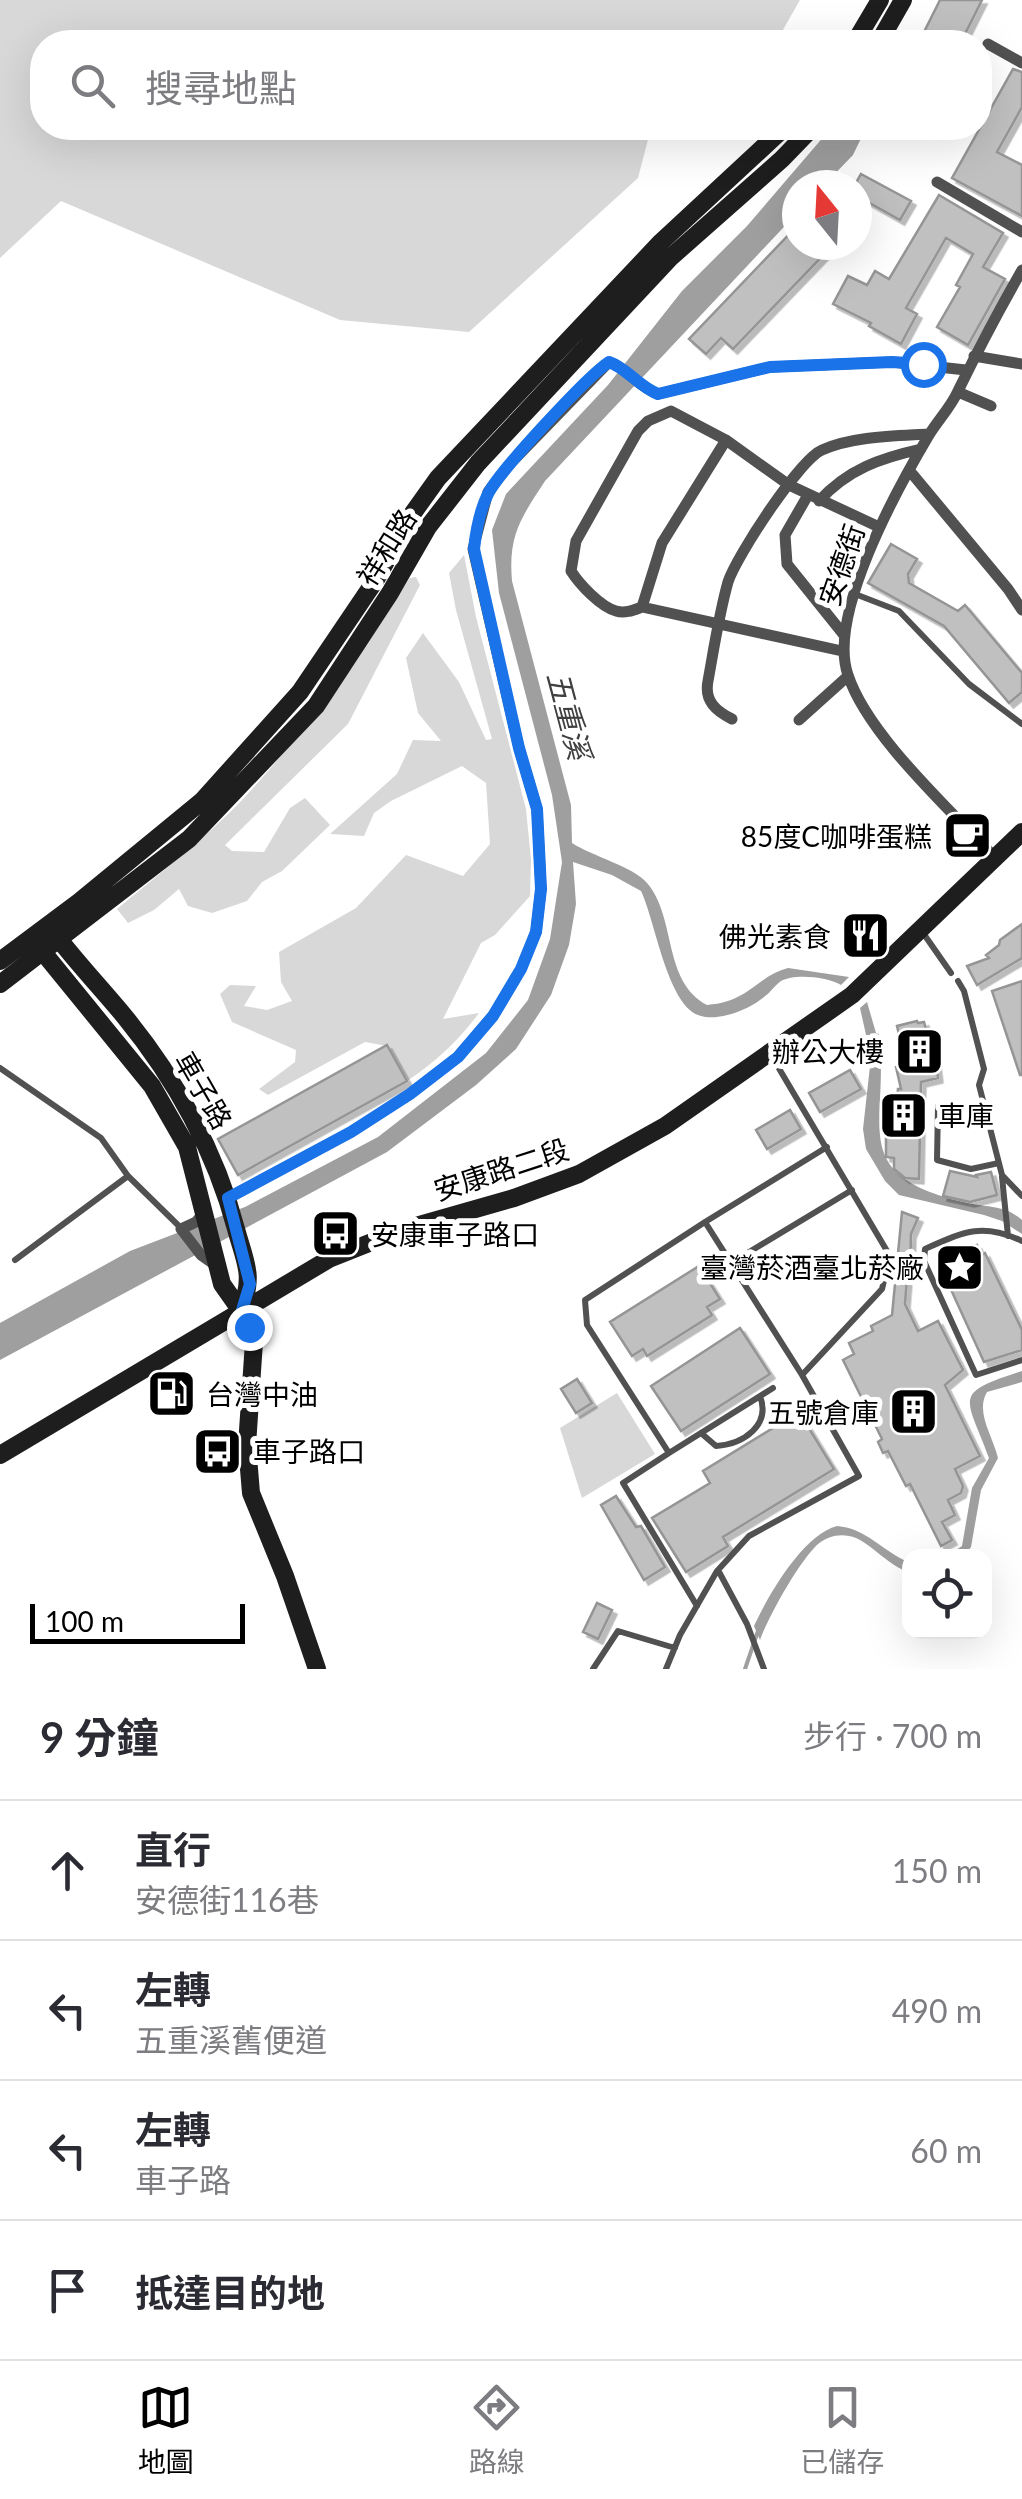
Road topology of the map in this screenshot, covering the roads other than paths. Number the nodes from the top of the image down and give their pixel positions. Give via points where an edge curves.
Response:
1 (880, 0) edge
2 (903, 0) edge
3 (862, 30) edge
4 (886, 30) edge
5 (992, 46) edge
6 (1022, 63) edge
7 (771, 140) edge
8 (800, 140) edge
9 (938, 182) dead end
10 (1022, 232) edge
11 (1022, 270) edge
12 (974, 356) junction
13 (1022, 364) edge
14 (966, 370) junction
15 (958, 392) junction
16 (992, 406) dead end
17 (930, 434) junction
18 (726, 440) junction
19 (921, 449) junction
20 (910, 470) junction
21 (788, 485) junction
22 (814, 498) junction
23 (880, 527) junction
24 (855, 594) junction
25 (642, 608) junction
26 (1022, 610) edge
27 (719, 622) junction
28 (844, 635) junction
29 (842, 651) junction
30 (848, 676) junction
31 (732, 719) dead end
32 (799, 720) dead end
33 (1022, 724) edge
34 (1022, 832) edge
35 (995, 858) junction
36 (920, 930) junction
37 (54, 933) junction
38 (37, 946) junction
39 (0, 961) edge
40 (951, 972) dead end
41 (958, 981) dead end
42 (0, 984) edge
43 (770, 1054) junction
44 (0, 1068) edge
45 (938, 1106) dead end
46 (827, 1146) junction
47 (999, 1162) junction
48 (128, 1176) junction
49 (1002, 1176) junction
50 (852, 1190) junction
51 (1022, 1196) edge
52 (228, 1198) junction
53 (206, 1210) junction
54 (706, 1222) junction
55 (182, 1229) junction
56 (1008, 1232) junction
57 (1022, 1242) edge
58 (15, 1260) dead end
59 (731, 1263) junction
60 (218, 1267) junction
61 (242, 1310) junction
62 (1022, 1360) edge
63 (802, 1374) junction
64 (773, 1388) dead end
65 (760, 1396) junction
66 (701, 1433) junction
67 (670, 1454) junction
68 (0, 1455) edge
69 (718, 1570) junction
70 (696, 1606) junction
71 (675, 1648) junction
72 (317, 1669) edge
73 (593, 1669) edge
74 (666, 1669) edge
75 (764, 1669) edge

1 - 3 main road
2 - 4 main road
5 - 6 street
7 - 37 main road, 祥和路 via 660,242 438,478 300,692 202,801
8 - 37 main road, 祥和路 via 670,258 478,463 428,527 316,706 189,840
9 - 10 street
11 - 12 street, 安德街
12 - 13 street
12 - 14 street, 安德街
14 - 15 street, 安德街
14 - 52 street via 892,362 770,367 658,394 616,364 604,364 509,466 488,492 474,549 537,809 536,932 493,1016 458,1057 351,1132
15 - 16 street
15 - 17 street, 安德街
17 - 19 street, 安德街
17 - 21 street via 822,450
18 - 21 street
18 - 25 street via 662,543
18 - 25 street via 670,411 648,421 576,541 571,572 577,580 614,611
19 - 20 street, 安德街
19 - 22 street via 855,470
20 - 23 street, 安德街
20 - 26 street
21 - 22 street
21 - 27 street via 738,561
22 - 23 street
22 - 28 street via 784,535 787,564
23 - 24 street, 安德街
24 - 28 street, 安德街
24 - 33 lane via 899,611 969,684
25 - 27 street
27 - 29 street
27 - 31 street via 706,690 716,710
28 - 29 street, 安德街
29 - 30 street, 安德街
30 - 32 street
30 - 35 street, 安德街 via 865,714
34 - 35 main road, 安康路二段
35 - 36 main road, 安康路二段
36 - 40 lane
36 - 43 main road, 安康路二段 via 852,995
37 - 38 main road, 祥和路
37 - 52 main road, 車子路 via 168,1077
38 - 39 main road, 祥和路
38 - 42 main road, 祥和路
38 - 53 main road, 車子路 via 152,1086 188,1147
41 - 47 lane via 984,1069 980,1085
43 - 46 lane
43 - 61 main road, 安康路二段 via 665,1126 579,1174 364,1243
44 - 48 lane via 101,1138
45 - 47 lane via 937,1160 971,1169
46 - 50 lane
46 - 54 lane
47 - 49 lane
48 - 55 lane
48 - 58 lane
49 - 51 lane
49 - 56 lane
50 - 59 lane
50 - 63 lane via 890,1256 882,1290
52 - 61 main road, 車子路 via 250,1284
53 - 55 street
53 - 60 main road, 車子路
54 - 59 lane
54 - 67 lane via 585,1300 587,1324
55 - 60 street
56 - 57 lane
56 - 62 lane via 967,1230 925,1249 924,1261 976,1375
59 - 63 lane
60 - 61 main road, 車子路 via 225,1292
61 - 68 main road, 安康路二段
61 - 72 main road, 車子路 via 255,1356 247,1446 251,1492
63 - 69 lane via 860,1476 750,1536
64 - 65 lane
65 - 66 lane
65 - 66 lane via 764,1419 758,1428 728,1445 716,1446
66 - 67 lane
67 - 70 lane via 623,1482
69 - 70 lane
69 - 75 lane
70 - 71 lane
71 - 73 lane via 618,1631
71 - 74 lane

